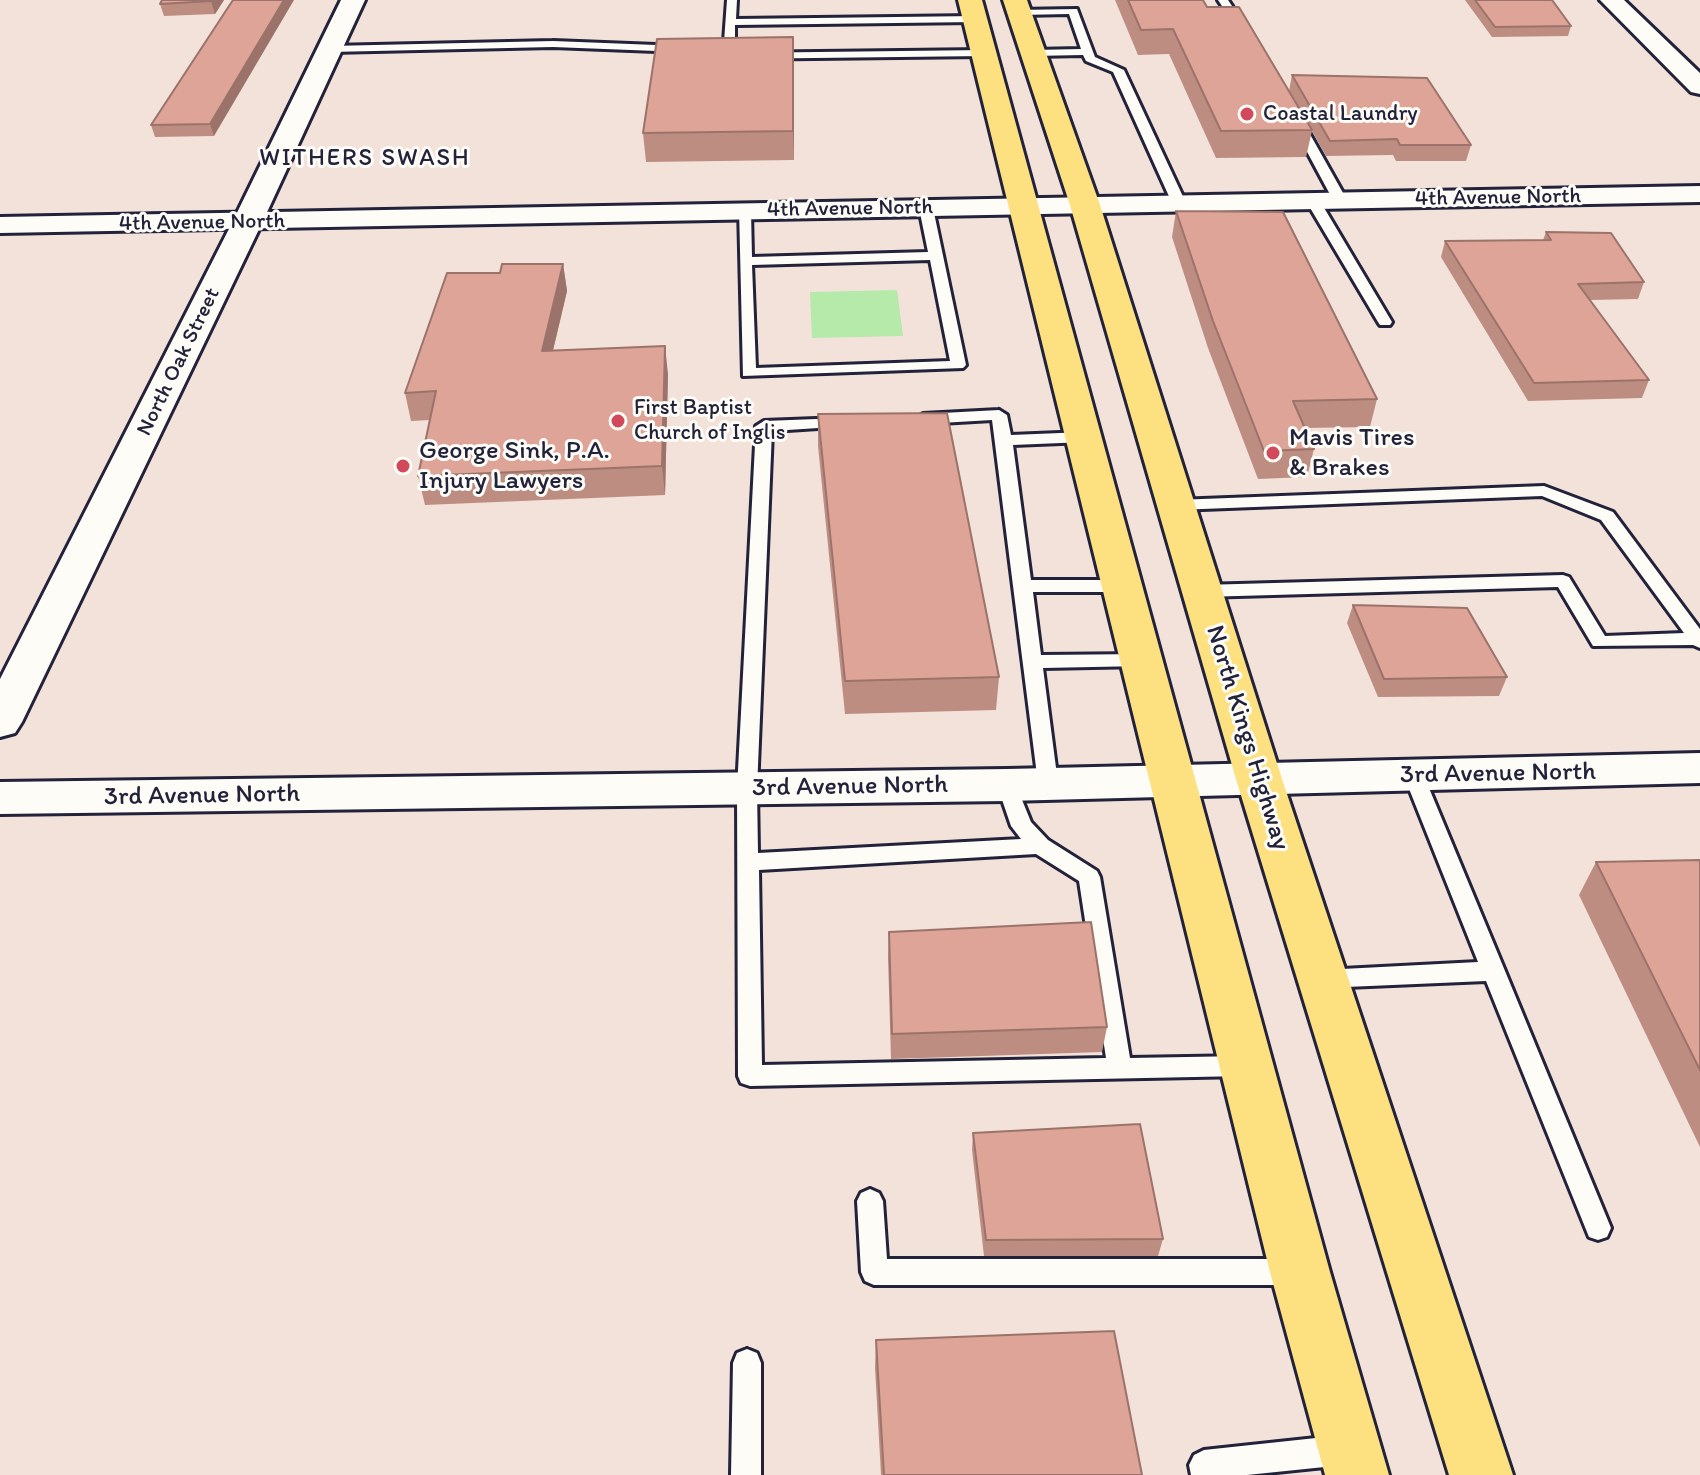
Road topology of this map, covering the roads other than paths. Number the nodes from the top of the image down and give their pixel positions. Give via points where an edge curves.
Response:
1 (353, 0) edge
2 (732, 0) edge
3 (1223, 0) edge
4 (1611, 0) edge
5 (1018, 6) edge
6 (730, 22) junction
7 (977, 24) edge
8 (1253, 45) edge
9 (330, 49) junction
10 (700, 50) edge
11 (715, 51) edge
12 (729, 51) junction
13 (1088, 52) junction
14 (1033, 53) junction
15 (1700, 87) edge
16 (1290, 109) edge
17 (1700, 194) edge
18 (1327, 201) junction
19 (1179, 203) junction
20 (1085, 205) junction
21 (1024, 207) junction
22 (926, 208) junction
23 (744, 211) junction
24 (247, 223) junction
25 (0, 225) edge
26 (936, 256) junction
27 (745, 261) junction
28 (1385, 322) dead end
29 (905, 420) edge
30 (858, 422) edge
31 (1085, 437) junction
32 (1004, 440) junction
33 (1176, 505) junction
34 (1023, 586) junction
35 (1124, 586) junction
36 (1202, 591) junction
37 (1699, 641) edge
38 (1143, 660) junction
39 (1032, 662) junction
40 (0, 722) edge
41 (1700, 768) edge
42 (1414, 776) junction
43 (1259, 779) junction
44 (1175, 781) junction
45 (1027, 784) junction
46 (747, 789) junction
47 (0, 798) edge
48 (1040, 846) junction
49 (749, 862) junction
50 (1494, 971) junction
51 (1323, 979) junction
52 (1248, 1066) junction
53 (1120, 1068) junction
54 (870, 1201) dead end
55 (1598, 1228) dead end
56 (1300, 1272) junction
57 (747, 1363) dead end
58 (1353, 1462) edge
59 (746, 1475) edge
60 (1206, 1475) edge
61 (1481, 1475) edge

1 - 9 street, North Oak Street
2 - 6 lane
3 - 8 lane
4 - 15 street
5 - 13 lane via 1073,11
5 - 14 main road, North Kings Highway
6 - 7 lane
6 - 12 lane
7 - 12 lane via 729,56
7 - 21 main road
9 - 10 lane via 553,44
9 - 24 street, North Oak Street
11 - 12 lane
13 - 14 lane
13 - 19 lane via 1090,59 1118,70
14 - 20 main road, North Kings Highway
16 - 18 lane
17 - 18 street, 4th Avenue North
18 - 19 street, 4th Avenue North
18 - 28 lane
19 - 20 street, 4th Avenue North
20 - 21 street, 4th Avenue North
20 - 33 main road, North Kings Highway
21 - 22 street, 4th Avenue North
21 - 31 main road
22 - 23 street, 4th Avenue North
22 - 26 lane
23 - 24 street, 4th Avenue North
23 - 27 lane
24 - 25 street, 4th Avenue North
24 - 40 street, North Oak Street
26 - 27 lane
26 - 27 lane via 958,365 748,373
29 - 32 lane via 999,415
30 - 46 lane via 764,426
31 - 32 lane
31 - 35 main road
32 - 34 lane
33 - 36 main road, North Kings Highway
33 - 37 lane via 1544,491 1607,516
34 - 35 lane
34 - 39 lane
35 - 38 main road
36 - 37 lane via 1563,581 1600,642
36 - 43 main road, North Kings Highway
38 - 39 lane
38 - 44 main road
39 - 45 lane
41 - 42 street, 3rd Avenue North
42 - 43 street, 3rd Avenue North
42 - 50 lane
43 - 44 street, 3rd Avenue North
43 - 51 main road, North Kings Highway
44 - 45 street, 3rd Avenue North
44 - 52 main road
45 - 46 street, 3rd Avenue North
45 - 48 lane via 1022,826
46 - 47 street, 3rd Avenue North
46 - 49 lane
48 - 49 lane
48 - 53 lane via 1089,877
49 - 53 lane via 750,1076
50 - 51 lane
50 - 55 lane
51 - 61 main road, North Kings Highway
52 - 53 lane
52 - 56 main road
54 - 56 lane via 874,1272
56 - 58 main road
57 - 59 lane
58 - 60 lane via 1204,1465

